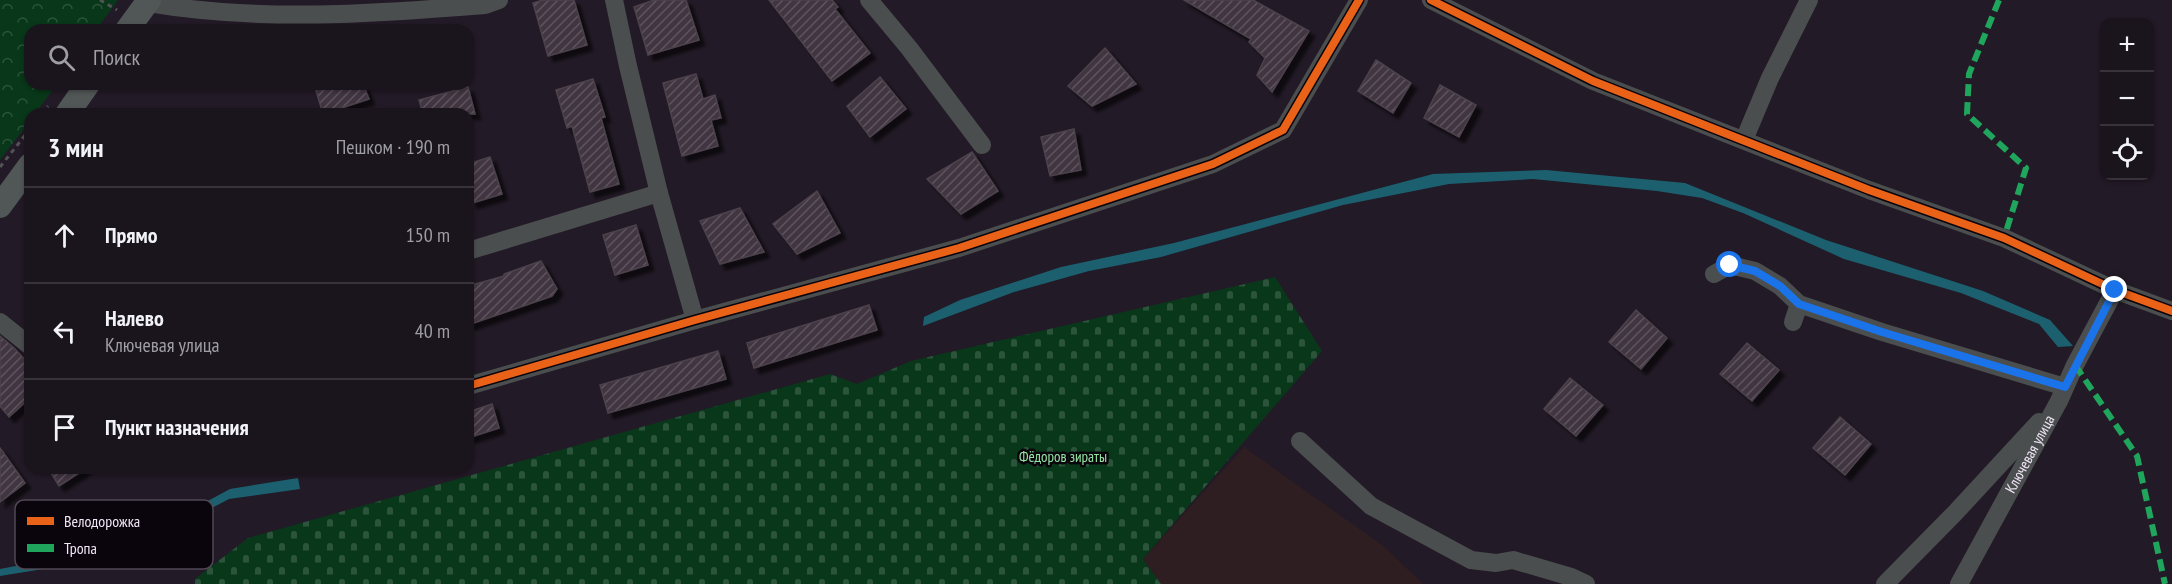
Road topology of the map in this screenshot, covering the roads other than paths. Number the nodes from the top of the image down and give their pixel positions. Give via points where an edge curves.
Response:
1 (499, 0) edge
2 (614, 0) edge
3 (869, 0) edge
4 (1359, 0) edge
5 (1431, 0) edge
6 (1809, 0) edge
7 (148, 1) edge
8 (123, 20) edge
9 (84, 90) edge
10 (71, 108) edge
11 (1744, 140) junction
12 (982, 145) dead end
13 (24, 173) edge
14 (659, 193) junction
15 (0, 206) edge
16 (474, 249) edge
17 (1714, 274) dead end
18 (2115, 290) junction
19 (1799, 304) junction
20 (2172, 310) edge
21 (695, 320) junction
22 (0, 322) edge
23 (1793, 322) dead end
24 (24, 341) edge
25 (474, 384) edge
26 (2062, 394) junction
27 (1299, 441) dead end
28 (1586, 584) edge
29 (1885, 584) edge
30 (1959, 584) edge

1 - 7 street via 388,12 236,14
2 - 14 street
3 - 12 street
4 - 21 street via 1283,130 1202,167 959,248
5 - 11 street via 1593,81
6 - 11 street
7 - 8 main road
9 - 10 main road
11 - 18 street via 2004,238
13 - 15 main road
14 - 16 street
14 - 21 street
17 - 19 street via 1730,265 1755,271
18 - 20 street
18 - 26 street, Ключевая улица
19 - 23 street
19 - 26 street
21 - 25 street
22 - 24 street
26 - 29 street
26 - 30 street, Ключевая улица
27 - 28 street via 1371,506 1471,560 1513,560

